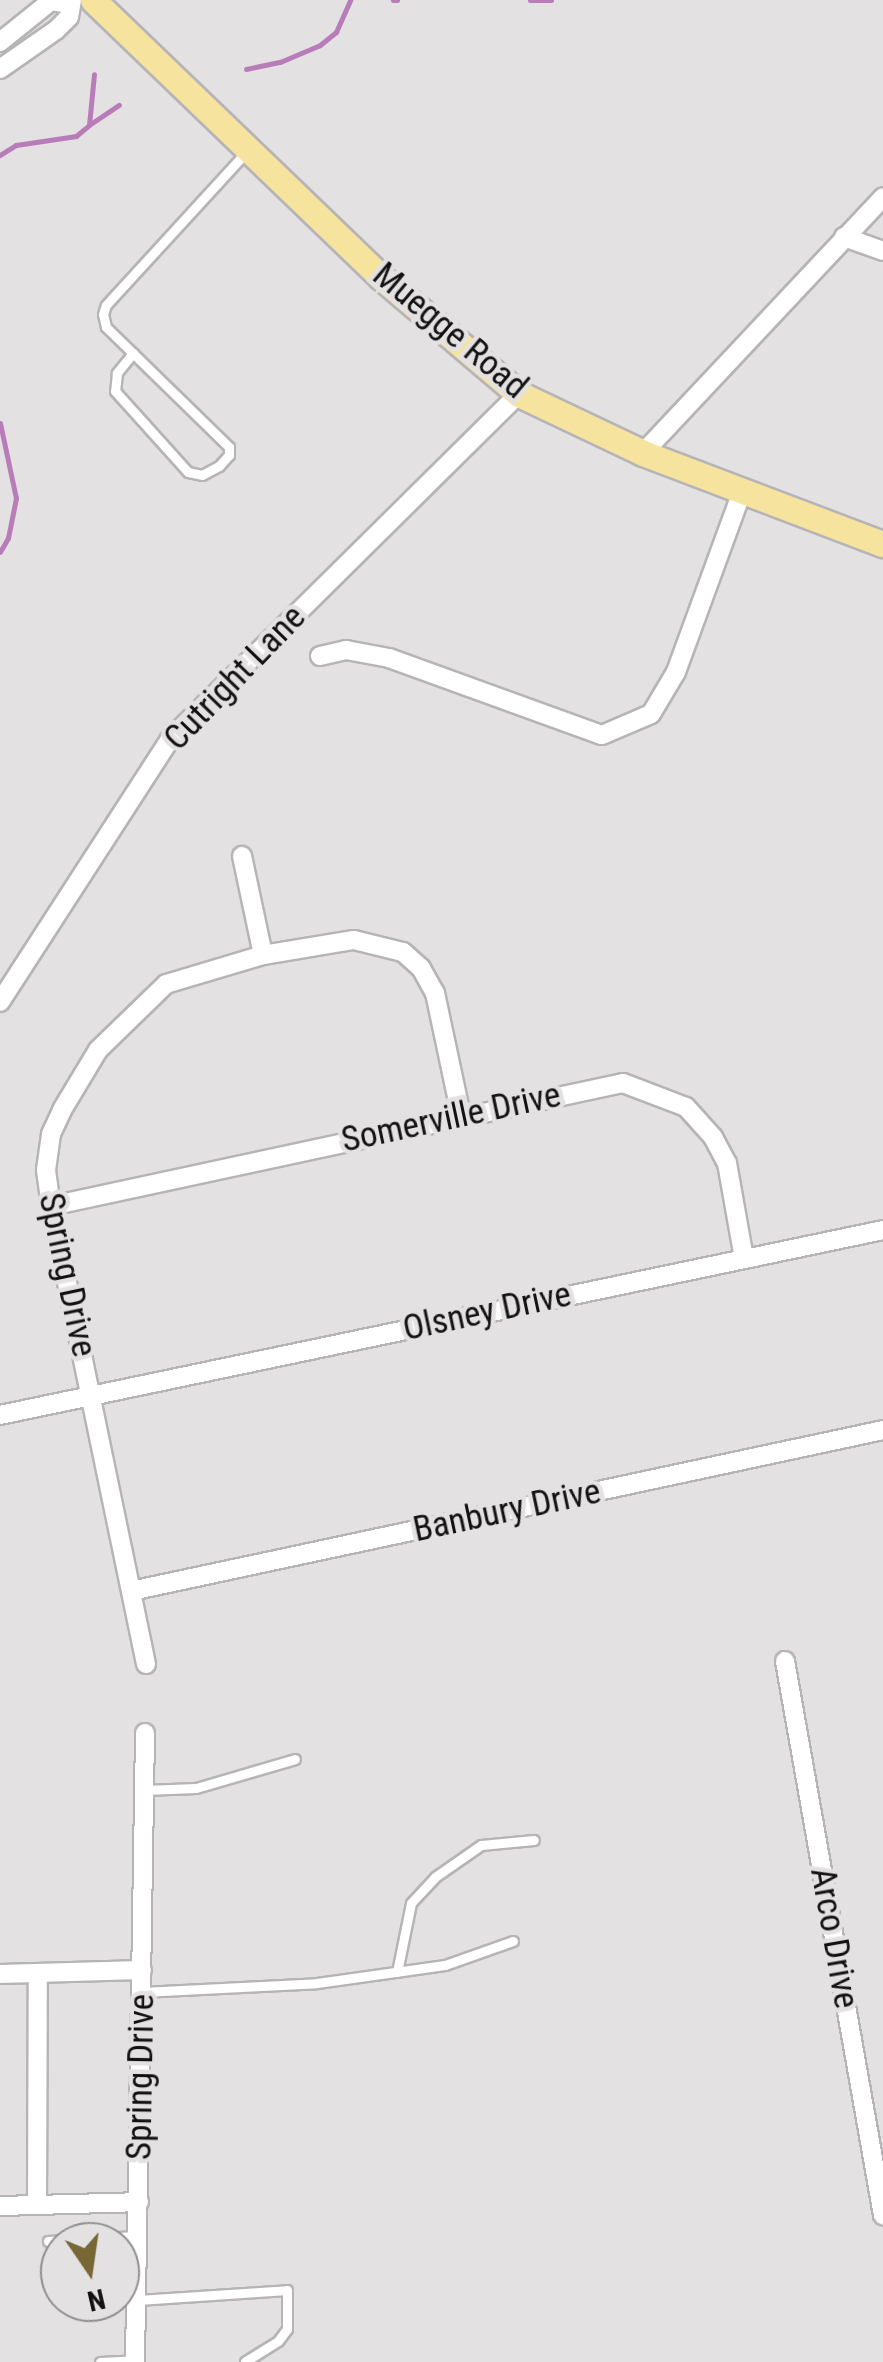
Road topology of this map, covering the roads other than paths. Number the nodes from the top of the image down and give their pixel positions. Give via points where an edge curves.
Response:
1 (78, 1) edge
2 (0, 42) edge
3 (0, 69) edge
4 (248, 149) junction
5 (883, 198) edge
6 (844, 237) junction
7 (883, 251) edge
8 (133, 352) junction
9 (519, 394) junction
10 (643, 452) junction
11 (742, 492) junction
12 (883, 544) edge
13 (320, 656) dead end
14 (242, 856) dead end
15 (263, 955) junction
16 (0, 1002) edge
17 (460, 1115) junction
18 (50, 1206) junction
19 (883, 1230) edge
20 (744, 1258) junction
21 (92, 1395) junction
22 (0, 1415) edge
23 (883, 1430) edge
24 (132, 1592) junction
25 (786, 1661) dead end
26 (146, 1664) dead end
27 (146, 1733) dead end
28 (295, 1759) dead end
29 (144, 1790) junction
30 (534, 1840) dead end
31 (513, 1942) dead end
32 (142, 1970) junction
33 (397, 1972) junction
34 (38, 1973) junction
35 (0, 1974) edge
36 (142, 1992) junction
37 (139, 2202) junction
38 (37, 2205) junction
39 (0, 2206) edge
40 (883, 2214) edge
41 (138, 2222) edge
42 (140, 2300) edge
43 (137, 2322) edge
44 (134, 2361) edge
45 (100, 2362) edge
46 (246, 2362) edge

1 - 2 street via 51,1
1 - 3 street via 56,30
1 - 4 main road, Muegge Road
4 - 8 lane via 106,305 106,327
4 - 9 main road, Muegge Road via 382,277
5 - 6 street
6 - 7 street
6 - 10 street
8 - 8 lane via 228,447 219,466 202,475 188,472 114,392 117,373
9 - 10 main road, Muegge Road
9 - 16 street, Cutright Lane via 170,739
10 - 11 main road, Muegge Road
11 - 12 main road, Muegge Road
11 - 13 street via 676,672 652,714 602,734 390,658 346,650
14 - 15 street
15 - 17 street, Spring Drive via 354,940 403,952 435,993
15 - 18 street, Spring Drive via 166,984 98,1050 50,1134
17 - 18 street, Somerville Drive
17 - 20 street, Somerville Drive via 623,1082 665,1096 703,1124 727,1163
18 - 21 street, Spring Drive
19 - 20 street, Olsney Drive
20 - 21 street, Olsney Drive
21 - 22 street, Olsney Drive
21 - 24 street, Spring Drive
23 - 24 street, Banbury Drive
24 - 26 street, Spring Drive
25 - 40 street, Arco Drive
27 - 29 street, Spring Drive
28 - 29 lane via 196,1788
29 - 32 street, Spring Drive
30 - 33 lane via 481,1845 435,1877 410,1904
31 - 33 lane via 445,1965
32 - 34 street
32 - 36 street, Spring Drive
33 - 36 lane
34 - 35 street
34 - 38 street
36 - 37 street, Spring Drive
37 - 38 street
37 - 41 street, Spring Drive
38 - 39 street
42 - 46 lane via 287,2290 287,2329
43 - 44 street, Spring Drive
44 - 45 lane

